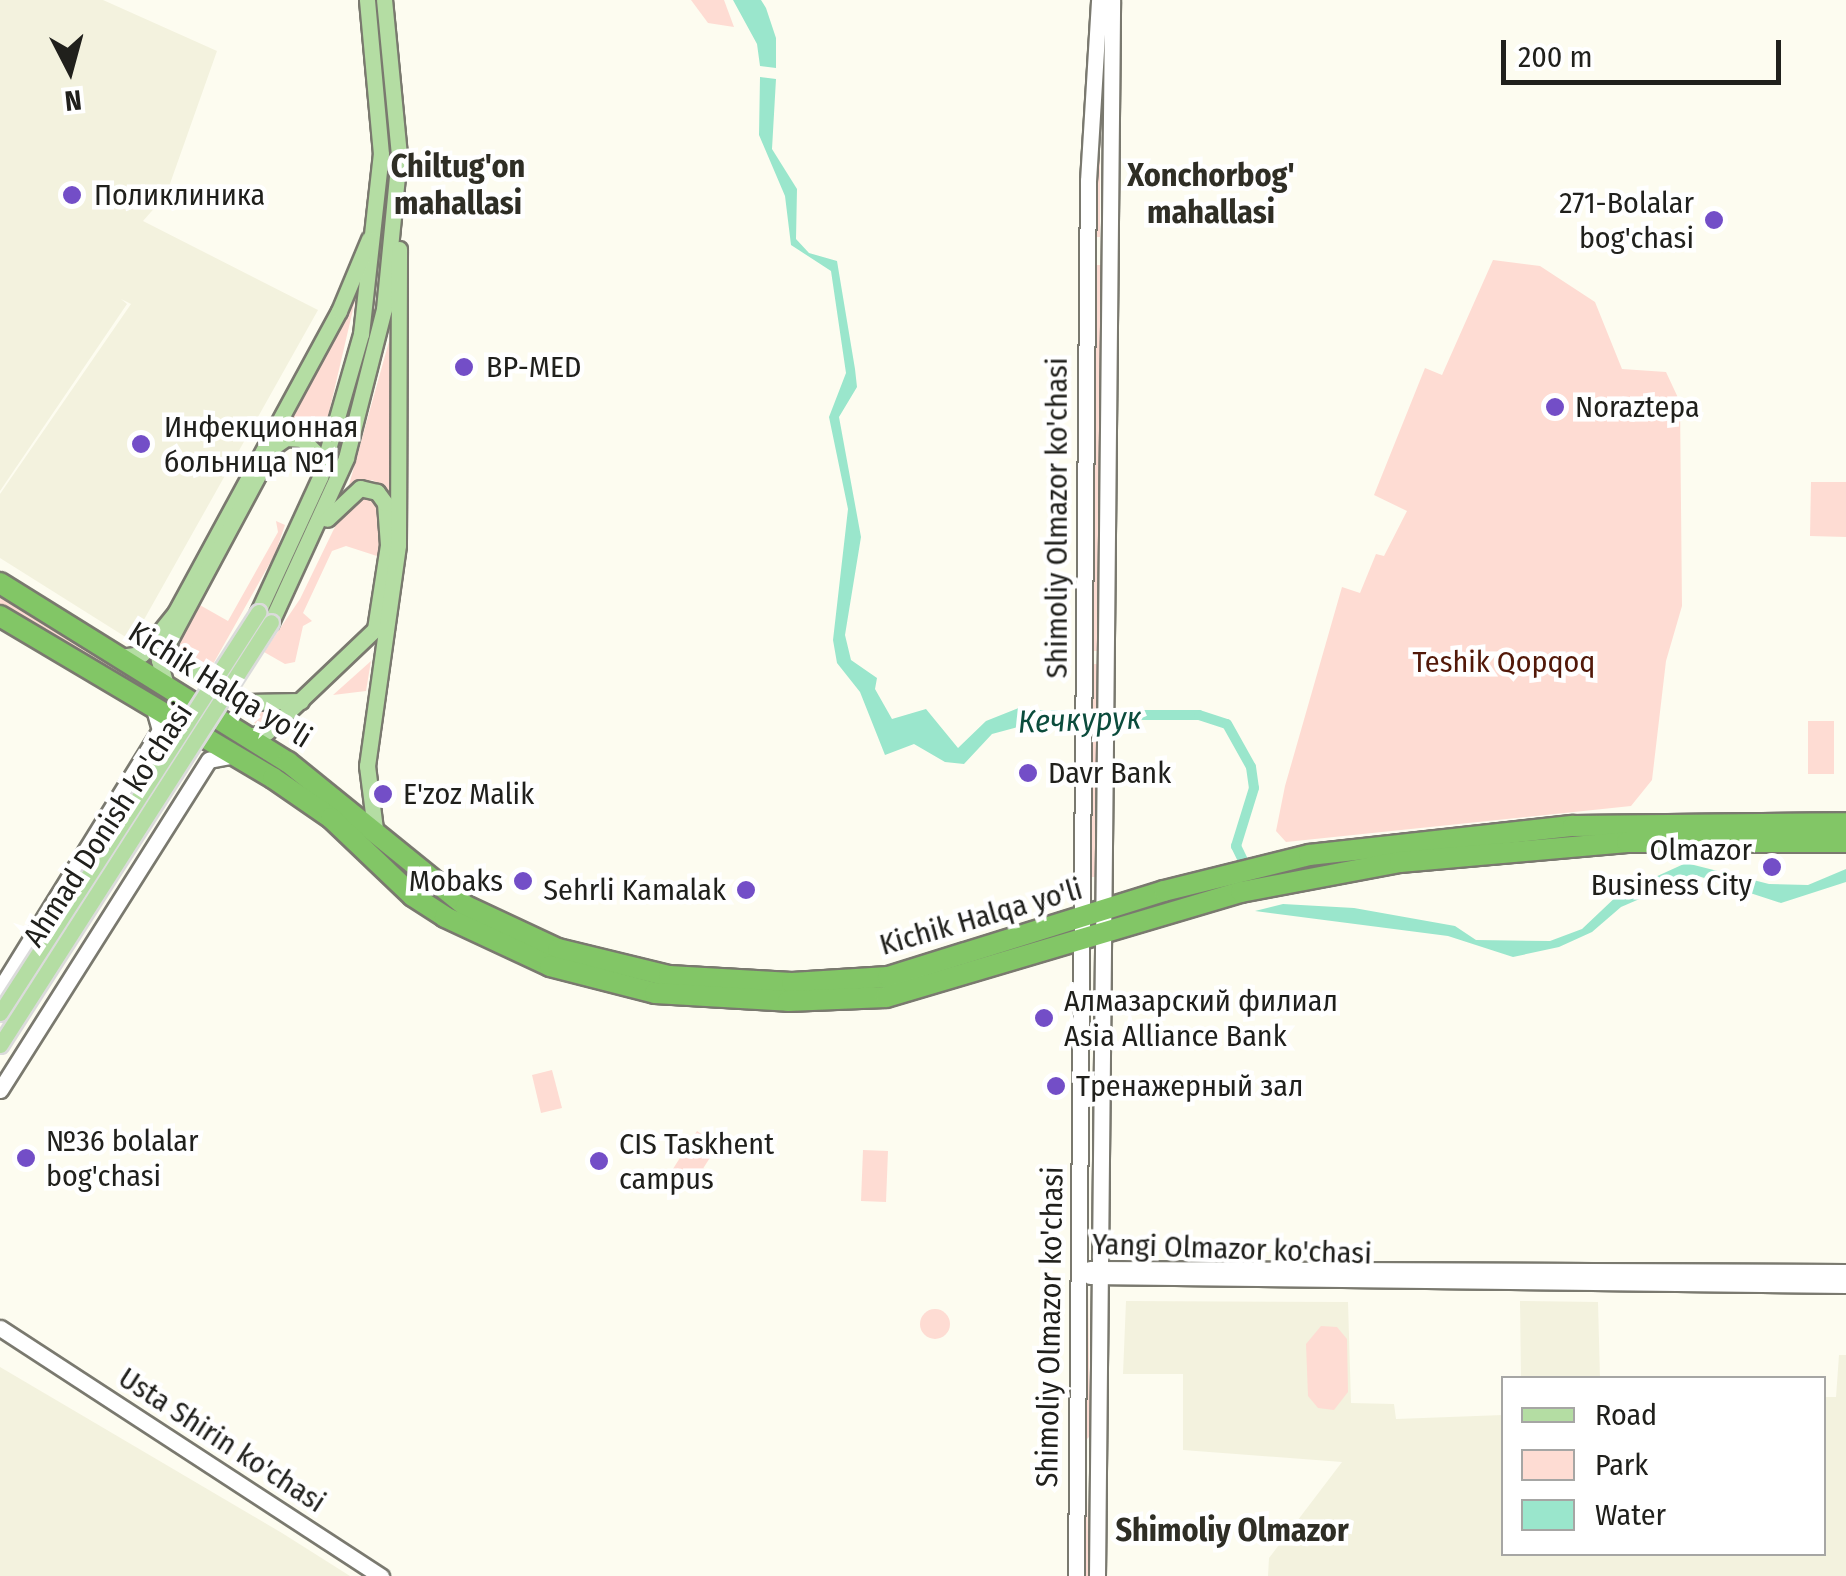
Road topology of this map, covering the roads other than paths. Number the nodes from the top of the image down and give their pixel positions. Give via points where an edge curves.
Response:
1 (367, 0) edge
2 (384, 0) edge
3 (1099, 0) edge
4 (1112, 0) edge
5 (378, 217) junction
6 (396, 230) junction
7 (403, 277) junction
8 (379, 335) junction
9 (320, 477) junction
10 (316, 534) junction
11 (0, 583) edge
12 (0, 616) edge
13 (264, 617) junction
14 (389, 618) junction
15 (167, 625) junction
16 (166, 648) junction
17 (118, 656) junction
18 (167, 686) junction
19 (302, 700) junction
20 (153, 706) junction
21 (248, 736) junction
22 (235, 755) junction
23 (1846, 823) edge
24 (368, 837) junction
25 (1846, 842) edge
26 (1238, 882) junction
27 (1093, 916) junction
28 (1092, 938) junction
29 (0, 988) edge
30 (0, 1013) edge
31 (0, 1045) edge
32 (0, 1090) edge
33 (1077, 1272) junction
34 (1846, 1272) edge
35 (1100, 1273) junction
36 (1846, 1285) edge
37 (0, 1328) edge
38 (0, 1338) edge
39 (33, 1353) junction
40 (1076, 1446) junction
41 (1098, 1446) junction
42 (381, 1576) edge
43 (1076, 1576) edge
44 (1096, 1576) edge

1 - 5 main road, Ahmad Donish ko'chasi via 380,113
2 - 6 main road, Ahmad Donish ko'chasi via 397,100
3 - 27 main road, Shimoliy Olmazor ko'chasi via 1088,181 1083,708
4 - 27 main road, Shimoliy Olmazor ko'chasi via 1104,728
5 - 9 main road, Ahmad Donish ko'chasi via 361,334
5 - 15 main road via 339,312
6 - 7 main road
6 - 8 main road, Ahmad Donish ko'chasi
7 - 8 main road
7 - 14 main road via 398,545
8 - 10 main road, Ahmad Donish ko'chasi via 354,431
9 - 13 main road, Ahmad Donish ko'chasi
9 - 16 main road via 316,452 306,441 290,437 273,447
10 - 13 main road, Ahmad Donish ko'chasi
10 - 19 main road via 352,491 369,488 383,499 388,545 375,630
11 - 17 highway, Kichik Halqa yo'li
12 - 20 highway, Kichik Halqa yo'li
13 - 30 main road, Ahmad Donish ko'chasi, bridge
13 - 31 main road, Ahmad Donish ko'chasi, bridge
14 - 19 main road via 373,644
14 - 24 main road via 367,766
15 - 16 main road
15 - 17 main road via 142,654
16 - 18 main road via 158,666
16 - 19 main road via 246,702
17 - 18 highway, Kichik Halqa yo'li
18 - 21 highway, Kichik Halqa yo'li
19 - 21 main road via 267,732
20 - 22 highway, Kichik Halqa yo'li
20 - 29 main road, Ahmad Donish ko'chasi via 160,730
21 - 24 highway, Kichik Halqa yo'li
22 - 24 highway, Kichik Halqa yo'li
22 - 32 main road, Ahmad Donish ko'chasi via 209,760
23 - 26 highway, Kichik Halqa yo'li via 1573,826 1266,864
24 - 27 highway, Kichik Halqa yo'li via 491,920 578,956 669,976 871,980
24 - 28 highway, Kichik Halqa yo'li via 413,896 477,935 565,972 654,992 788,1001 886,997
25 - 26 highway, Kichik Halqa yo'li via 1580,845 1400,862 1273,885
26 - 27 highway, Kichik Halqa yo'li
26 - 28 highway, Kichik Halqa yo'li
27 - 28 main road, Shimoliy Olmazor ko'chasi
28 - 33 main road, Shimoliy Olmazor ko'chasi
28 - 35 main road, Shimoliy Olmazor ko'chasi
33 - 35 main road, Yangi Olmazor ko'chasi
33 - 40 main road, Shimoliy Olmazor ko'chasi
34 - 35 main road, Yangi Olmazor ko'chasi
35 - 36 main road, Yangi Olmazor ko'chasi
35 - 41 main road, Shimoliy Olmazor ko'chasi
37 - 39 main road, Usta Shirin ko'chasi
38 - 39 main road, Usta Shirin ko'chasi
39 - 42 main road, Usta Shirin ko'chasi
40 - 41 main road
40 - 43 main road, Shimoliy Olmazor ko'chasi
41 - 44 main road, Shimoliy Olmazor ko'chasi

